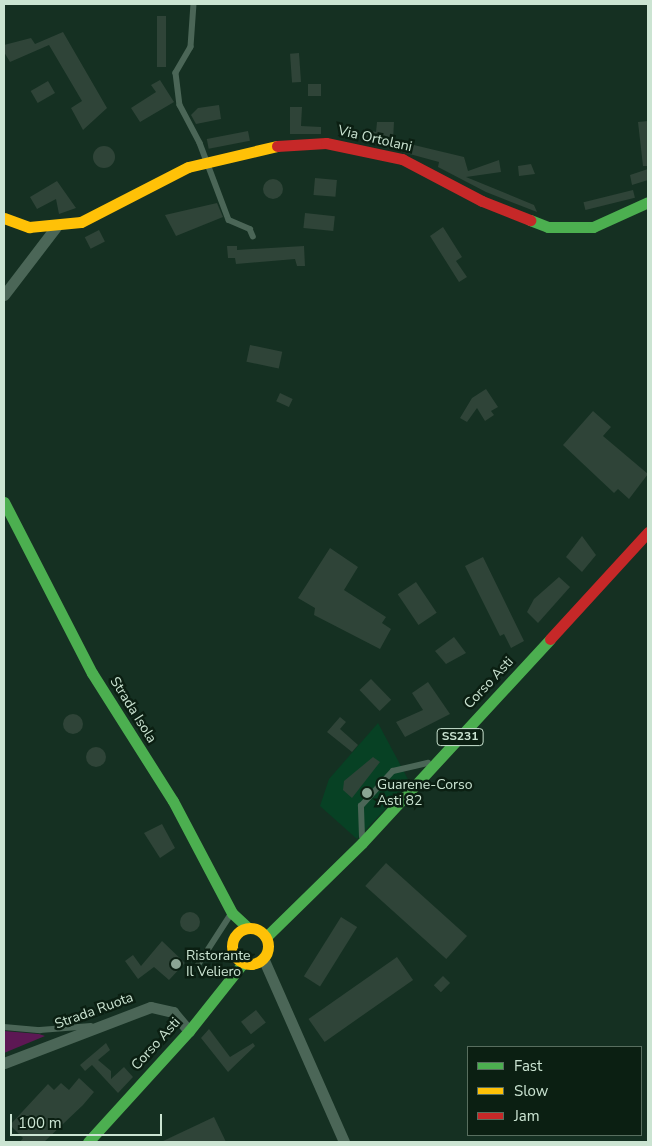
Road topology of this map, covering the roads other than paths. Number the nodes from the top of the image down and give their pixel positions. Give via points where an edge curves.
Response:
1 (194, 4) edge
2 (206, 161) junction
3 (648, 202) edge
4 (4, 218) edge
5 (56, 228) junction
6 (253, 236) dead end
7 (4, 295) edge
8 (4, 502) edge
9 (648, 532) edge
10 (438, 761) junction
11 (362, 843) junction
12 (232, 913) junction
13 (247, 927) junction
14 (266, 937) junction
15 (263, 958) junction
16 (243, 963) junction
17 (198, 965) dead end
18 (100, 1025) junction
19 (4, 1027) edge
20 (189, 1031) junction
21 (4, 1063) edge
22 (88, 1142) edge
23 (344, 1142) edge

1 - 2 lane via 191,47 176,72 180,105
2 - 3 street, Via Ortolani via 284,144 363,149 425,168 482,201 548,226 593,227
2 - 5 street, Via Ortolani via 80,222
2 - 6 lane via 229,220 250,229
4 - 5 street, Via Ortolani via 29,227
5 - 7 street
8 - 12 street, Strada Isola via 92,673 173,801
9 - 10 street, Corso Asti / SS231
10 - 11 street, Corso Asti / SS231
10 - 11 lane via 393,771 361,806
11 - 14 street, Corso Asti / SS231
12 - 13 street, Strada Isola
12 - 17 lane
13 - 14 street
13 - 16 street via 236,933 231,943 234,955
14 - 15 street
15 - 16 street
15 - 23 street
16 - 20 street, Corso Asti
18 - 19 lane via 40,1030
18 - 20 street, Strada Ruota via 161,1007
18 - 21 street, Strada Ruota
20 - 22 street, Corso Asti

